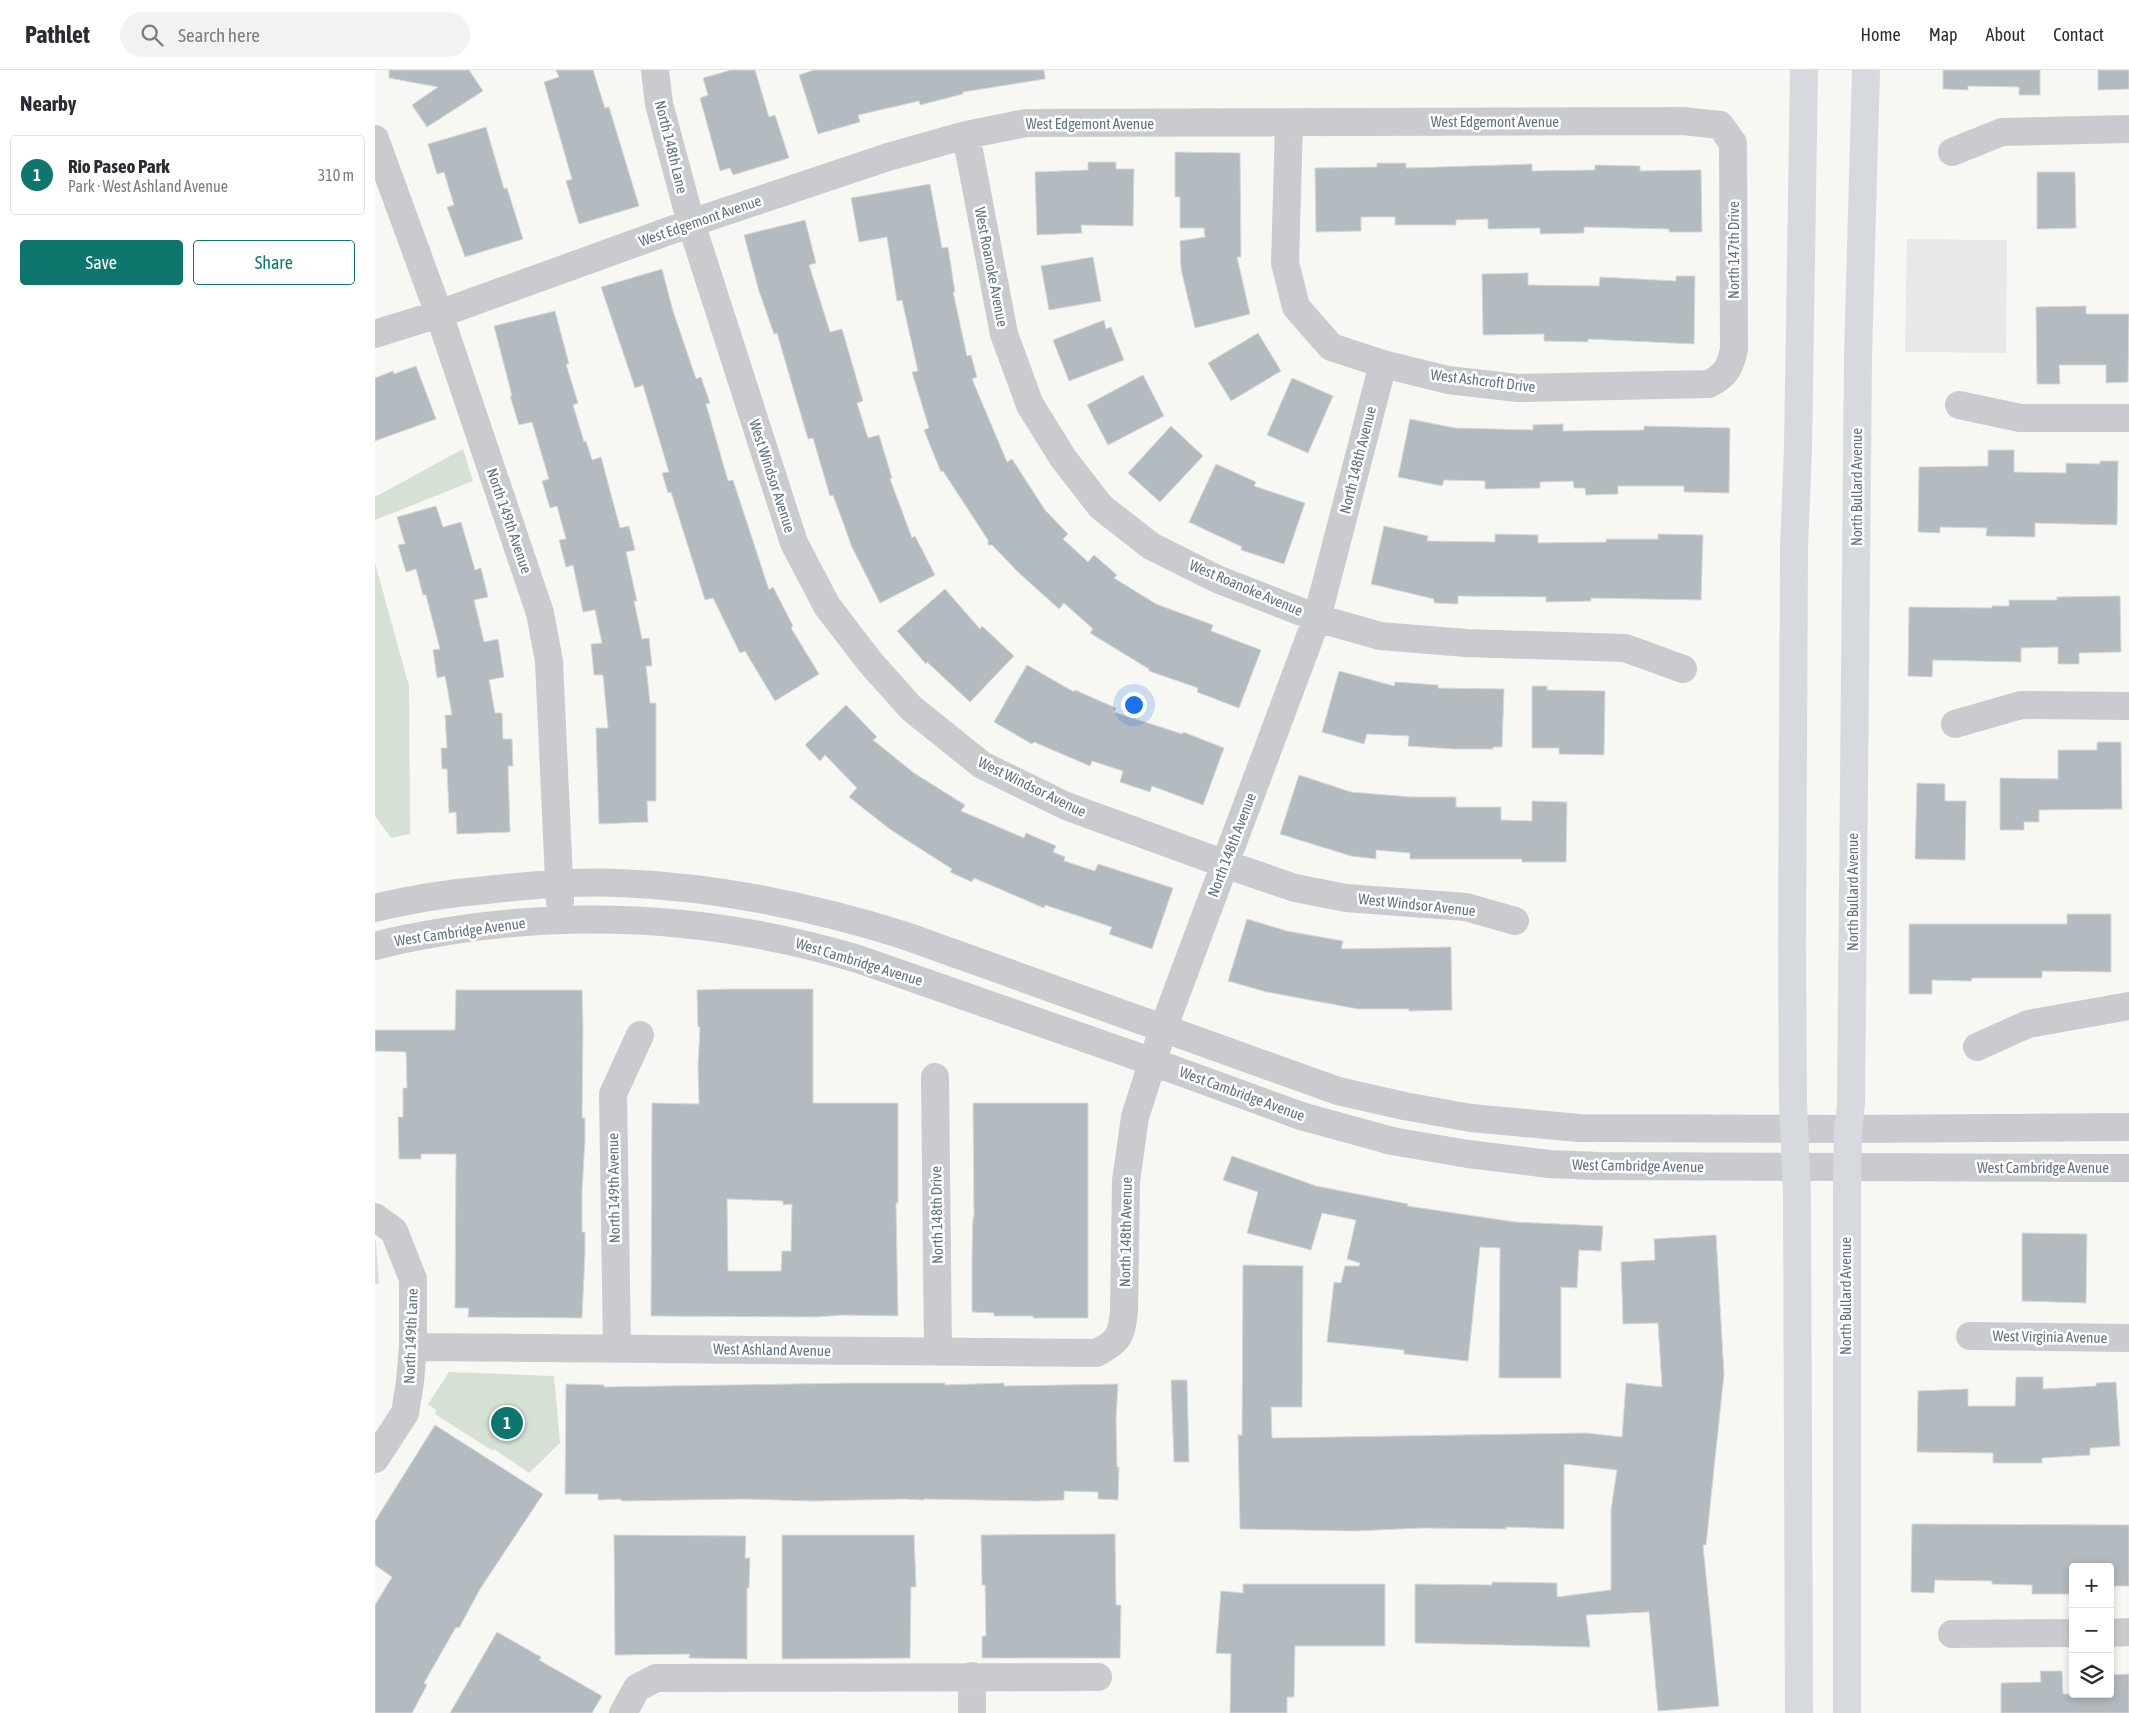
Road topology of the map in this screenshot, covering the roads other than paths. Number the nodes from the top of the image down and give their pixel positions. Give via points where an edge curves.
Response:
1 (655, 70) edge
2 (1804, 70) edge
3 (1866, 70) edge
4 (1289, 123) junction
5 (1719, 125) joint
6 (2129, 129) edge
7 (966, 135) junction
8 (375, 139) edge
9 (1953, 152) dead end
10 (691, 223) junction
11 (439, 314) junction
12 (375, 334) edge
13 (1383, 364) junction
14 (1722, 377) joint
15 (1959, 405) dead end
16 (2129, 418) edge
17 (1317, 618) junction
18 (1683, 669) dead end
19 (2129, 706) edge
20 (1955, 724) dead end
21 (1225, 864) junction
22 (560, 884) junction
23 (375, 908) edge
24 (561, 920) junction
25 (1515, 921) dead end
26 (375, 946) edge
27 (2129, 1006) edge
28 (1163, 1029) junction
29 (640, 1035) dead end
30 (1977, 1047) dead end
31 (1153, 1062) junction
32 (935, 1077) dead end
33 (2129, 1127) edge
34 (1794, 1128) junction
35 (1848, 1129) junction
36 (1796, 1167) junction
37 (1848, 1168) junction
38 (2129, 1168) edge
39 (375, 1217) edge
40 (1123, 1331) joint
41 (1970, 1336) dead end
42 (2129, 1338) edge
43 (413, 1346) junction
44 (617, 1347) junction
45 (938, 1352) junction
46 (375, 1460) edge
47 (2114, 1632) edge
48 (2129, 1632) edge
49 (2069, 1633) edge
50 (1952, 1634) dead end
51 (972, 1676) junction
52 (1098, 1677) dead end
53 (623, 1713) edge
54 (972, 1713) edge
55 (1799, 1713) edge
56 (1847, 1713) edge

1 - 10 street, North 148th Lane via 659,104
2 - 34 main road via 1794,549
3 - 35 main road, North Bullard Avenue via 1858,356 1851,1106
4 - 5 street, West Edgemont Avenue via 1683,121
4 - 7 street, West Edgemont Avenue via 1026,123
4 - 13 street, West Ashcroft Drive via 1285,263 1296,307 1331,347
5 - 14 street, North 147th Drive via 1733,143 1734,349 1731,364
6 - 9 street via 2002,132
7 - 10 street, West Edgemont Avenue via 887,157
7 - 17 street, West Roanoke Avenue via 1004,334 1029,405 1063,458 1101,507 1151,546 1217,579
8 - 11 street, North 149th Avenue
10 - 11 street, West Edgemont Avenue
10 - 21 street, West Windsor Avenue via 794,543 827,606 870,662 911,708 982,765 1066,806
11 - 12 street, West Edgemont Avenue
11 - 22 street, North 149th Avenue via 540,613 549,662
13 - 14 street, West Ashcroft Drive via 1448,380 1518,388 1709,384
13 - 17 street, North 148th Avenue
15 - 16 street via 2020,418
17 - 18 street, West Roanoke Avenue via 1380,636 1625,648
17 - 21 street, North 148th Avenue
19 - 20 street via 2021,705
21 - 25 street, West Windsor Avenue via 1295,888 1346,898 1467,907
21 - 28 street, North 148th Avenue
22 - 23 street via 458,892
22 - 24 street, North 149th Avenue
22 - 28 street via 667,886 780,902 819,911 903,935
24 - 26 street, West Cambridge Avenue via 491,924
24 - 31 street, West Cambridge Avenue via 618,919 714,928 760,934 819,948
27 - 30 street via 2028,1024
28 - 31 street, North 148th Avenue
28 - 34 street via 1338,1091 1471,1118 1579,1128
29 - 44 street, North 149th Avenue via 613,1094
31 - 36 street, West Cambridge Avenue via 1301,1116 1392,1141 1469,1154 1589,1166
31 - 40 street, North 148th Avenue via 1135,1117 1126,1180
32 - 45 street, North 148th Drive
33 - 35 street
34 - 35 street
34 - 36 main road
35 - 37 main road, North Bullard Avenue
36 - 37 street, West Cambridge Avenue
36 - 55 main road
37 - 38 street, West Cambridge Avenue
37 - 56 main road, North Bullard Avenue
39 - 43 street, North 149th Lane via 394,1231 413,1279
40 - 45 street, West Ashland Avenue via 1111,1346 1096,1353
41 - 42 street, West Virginia Avenue
43 - 44 street, West Ashland Avenue
43 - 46 street, North 149th Lane via 405,1413
44 - 45 street, West Ashland Avenue
47 - 48 street
49 - 50 street
51 - 52 street
51 - 53 street via 656,1678 637,1688
51 - 54 street

